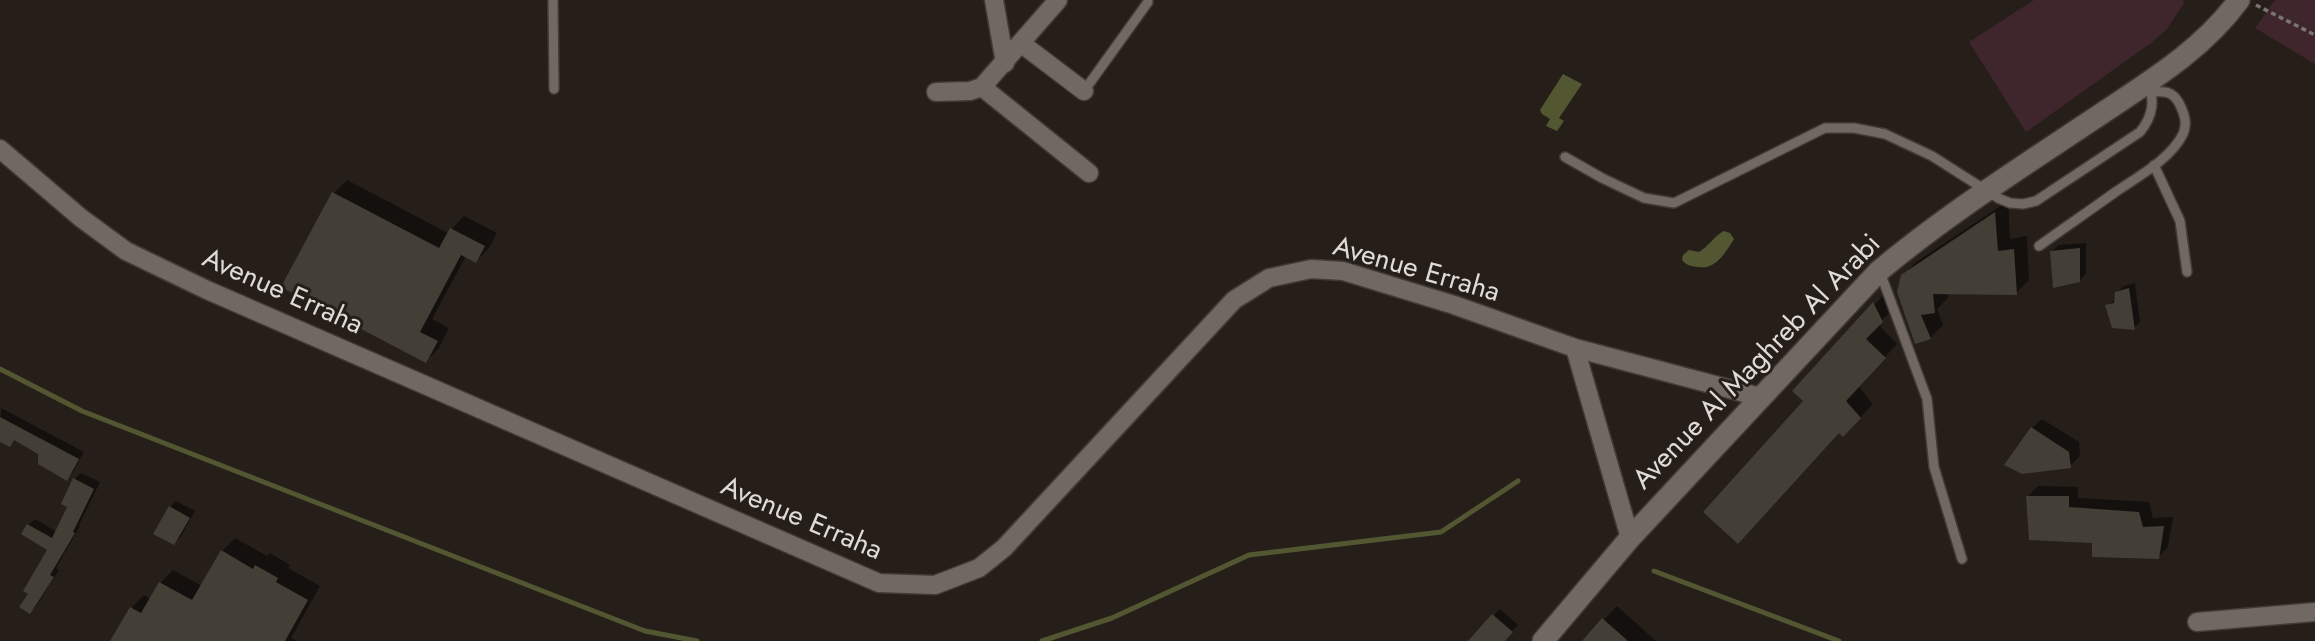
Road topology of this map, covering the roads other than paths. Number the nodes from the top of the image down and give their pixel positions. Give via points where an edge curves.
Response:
1 (553, 0) edge
2 (994, 0) edge
3 (1058, 0) edge
4 (1148, 2) dead end
5 (2248, 3) edge
6 (1022, 44) junction
7 (1005, 63) junction
8 (982, 87) junction
9 (2150, 87) junction
10 (554, 89) dead end
11 (1084, 91) joint
12 (936, 92) dead end
13 (0, 149) edge
14 (1565, 157) dead end
15 (2154, 165) junction
16 (1089, 173) dead end
17 (1987, 190) junction
18 (2039, 246) dead end
19 (1880, 271) junction
20 (2187, 272) dead end
21 (1575, 348) junction
22 (1760, 397) junction
23 (1630, 538) junction
24 (1962, 559) dead end
25 (2315, 612) edge
26 (2197, 622) dead end
27 (1543, 641) edge

1 - 10 lane
2 - 7 street
3 - 6 street
4 - 11 lane
5 - 9 main road, Avenue Al Maghreb Al Arabi via 2228,15
6 - 7 street
6 - 11 street
7 - 8 street
8 - 12 street
8 - 16 street
9 - 15 lane via 2173,94 2186,121 2173,148
9 - 17 main road, Avenue Al Maghreb Al Arabi
9 - 17 lane via 2151,113 2140,132 2036,201 2010,203
13 - 21 street, Avenue Erraha via 126,251 879,583 935,585 979,568 1004,548 1234,300 1269,278 1311,269 1343,271
14 - 17 lane via 1644,198 1674,203 1825,128 1854,128 1885,134
15 - 18 lane
15 - 20 lane via 2180,221
17 - 19 main road, Avenue Al Maghreb Al Arabi
19 - 22 main road, Avenue Al Maghreb Al Arabi
19 - 24 lane via 1925,392 1934,467
21 - 22 street, Avenue Erraha
21 - 23 street
22 - 23 main road, Avenue Al Maghreb Al Arabi
23 - 27 main road, Avenue Al Maghreb Al Arabi
25 - 26 street

